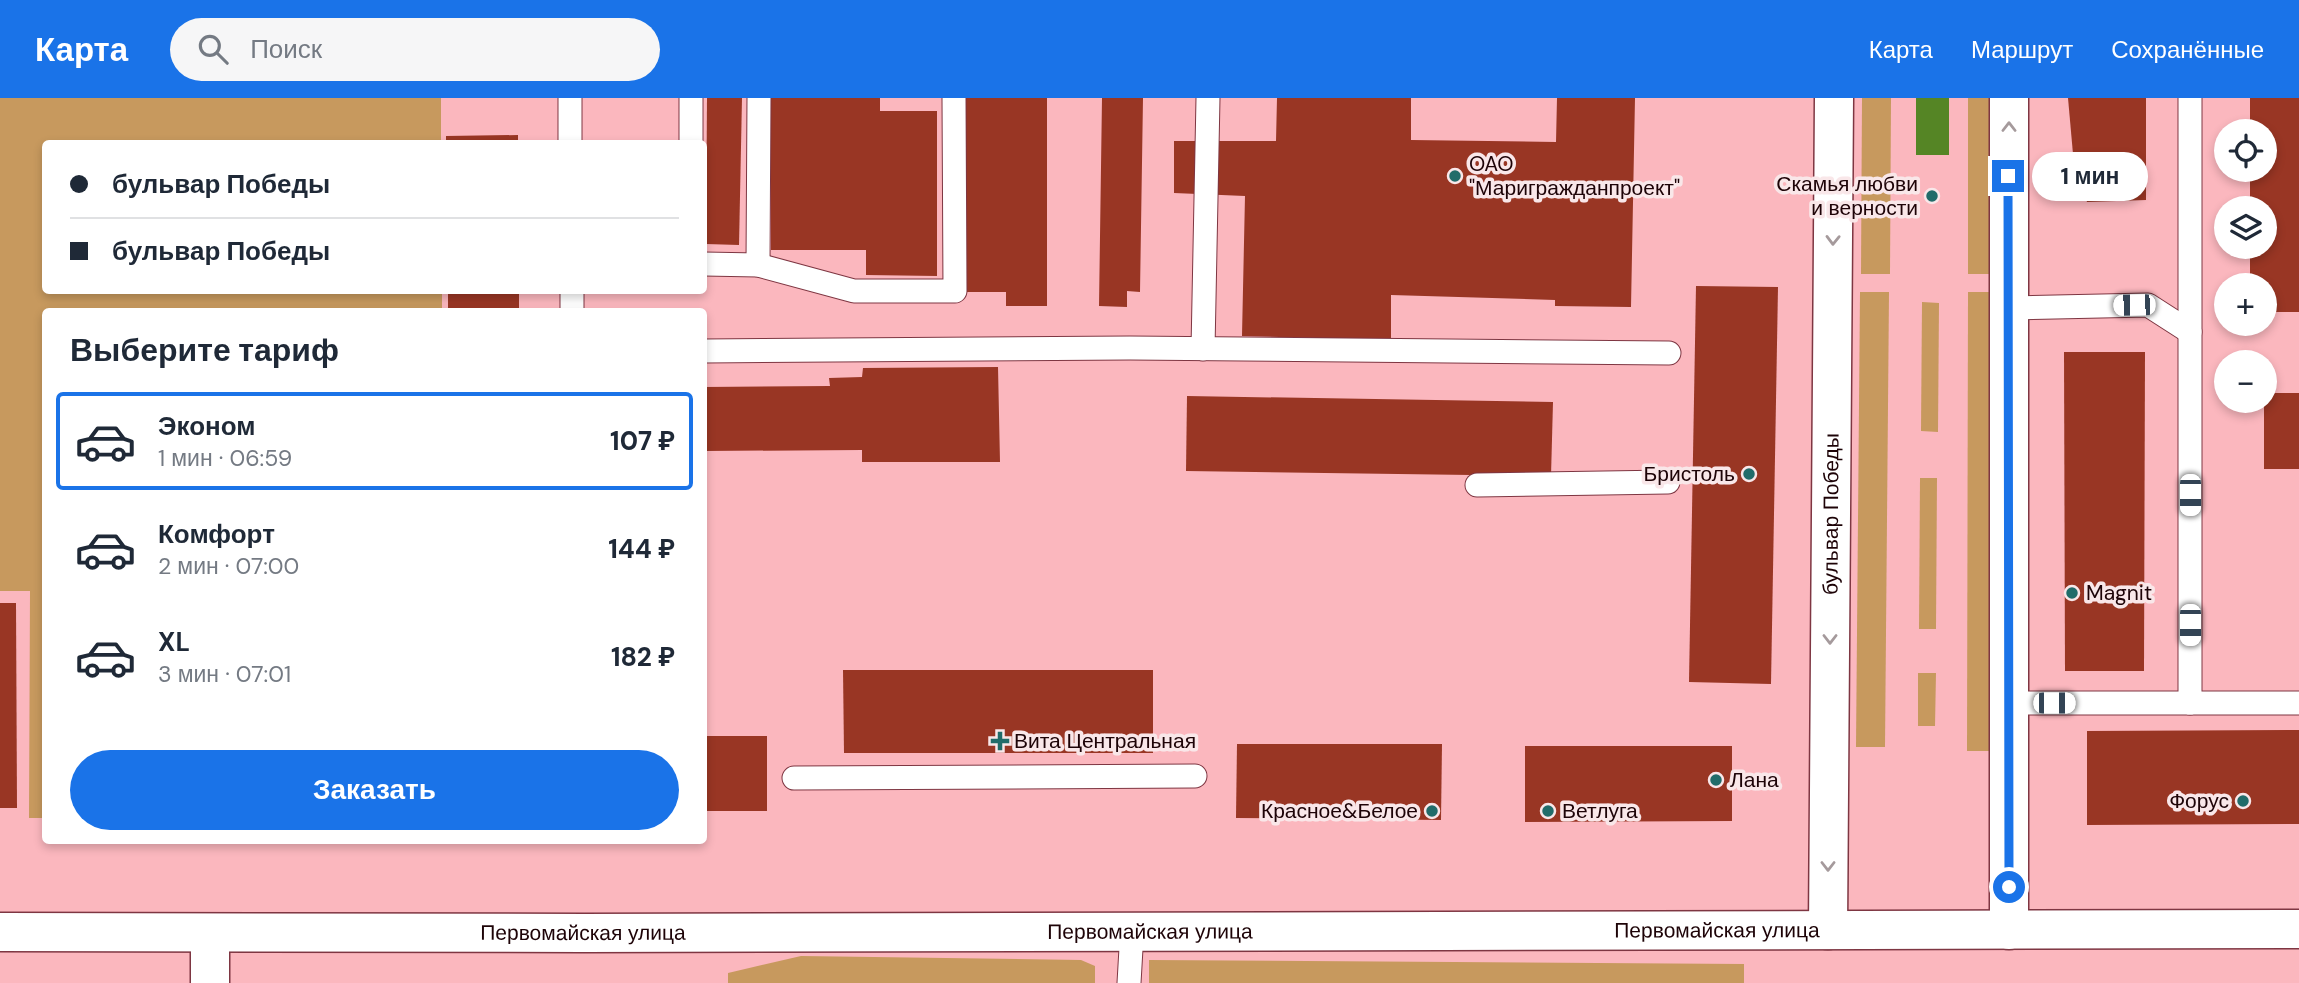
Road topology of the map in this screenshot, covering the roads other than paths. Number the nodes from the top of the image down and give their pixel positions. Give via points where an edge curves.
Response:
1 (570, 98) edge
2 (691, 98) edge
3 (759, 98) edge
4 (954, 98) edge
5 (1208, 98) edge
6 (1834, 98) edge
7 (2009, 98) edge
8 (2190, 98) edge
9 (570, 140) edge
10 (691, 140) edge
11 (707, 264) edge
12 (758, 265) junction
13 (2008, 309) junction
14 (2190, 332) junction
15 (1203, 349) junction
16 (707, 351) edge
17 (1669, 353) dead end
18 (1668, 482) dead end
19 (1477, 485) dead end
20 (2009, 703) junction
21 (2190, 703) junction
22 (2299, 703) edge
23 (1195, 776) dead end
24 (794, 778) dead end
25 (2299, 929) edge
26 (1828, 930) junction
27 (2009, 930) junction
28 (1132, 931) junction
29 (0, 932) edge
30 (211, 933) junction
31 (210, 983) edge
32 (1129, 983) edge

1 - 9 lane
2 - 10 lane
3 - 12 lane
4 - 12 lane via 955,292 854,291
5 - 15 lane
6 -> 26 main road, бульвар Победы
13 -> 7 main road
8 - 14 lane
11 - 12 lane
13 - 14 lane via 2148,305
13 - 20 main road
14 - 21 lane
15 - 16 lane
15 - 17 lane
18 - 19 lane
20 - 21 lane
20 - 27 main road
21 - 22 lane
23 - 24 lane
25 - 27 main road, Первомайская улица
26 - 27 main road, Первомайская улица
26 - 28 main road, Первомайская улица
28 - 30 main road, Первомайская улица
28 - 32 lane
29 - 30 main road, Первомайская улица
30 - 31 main road

